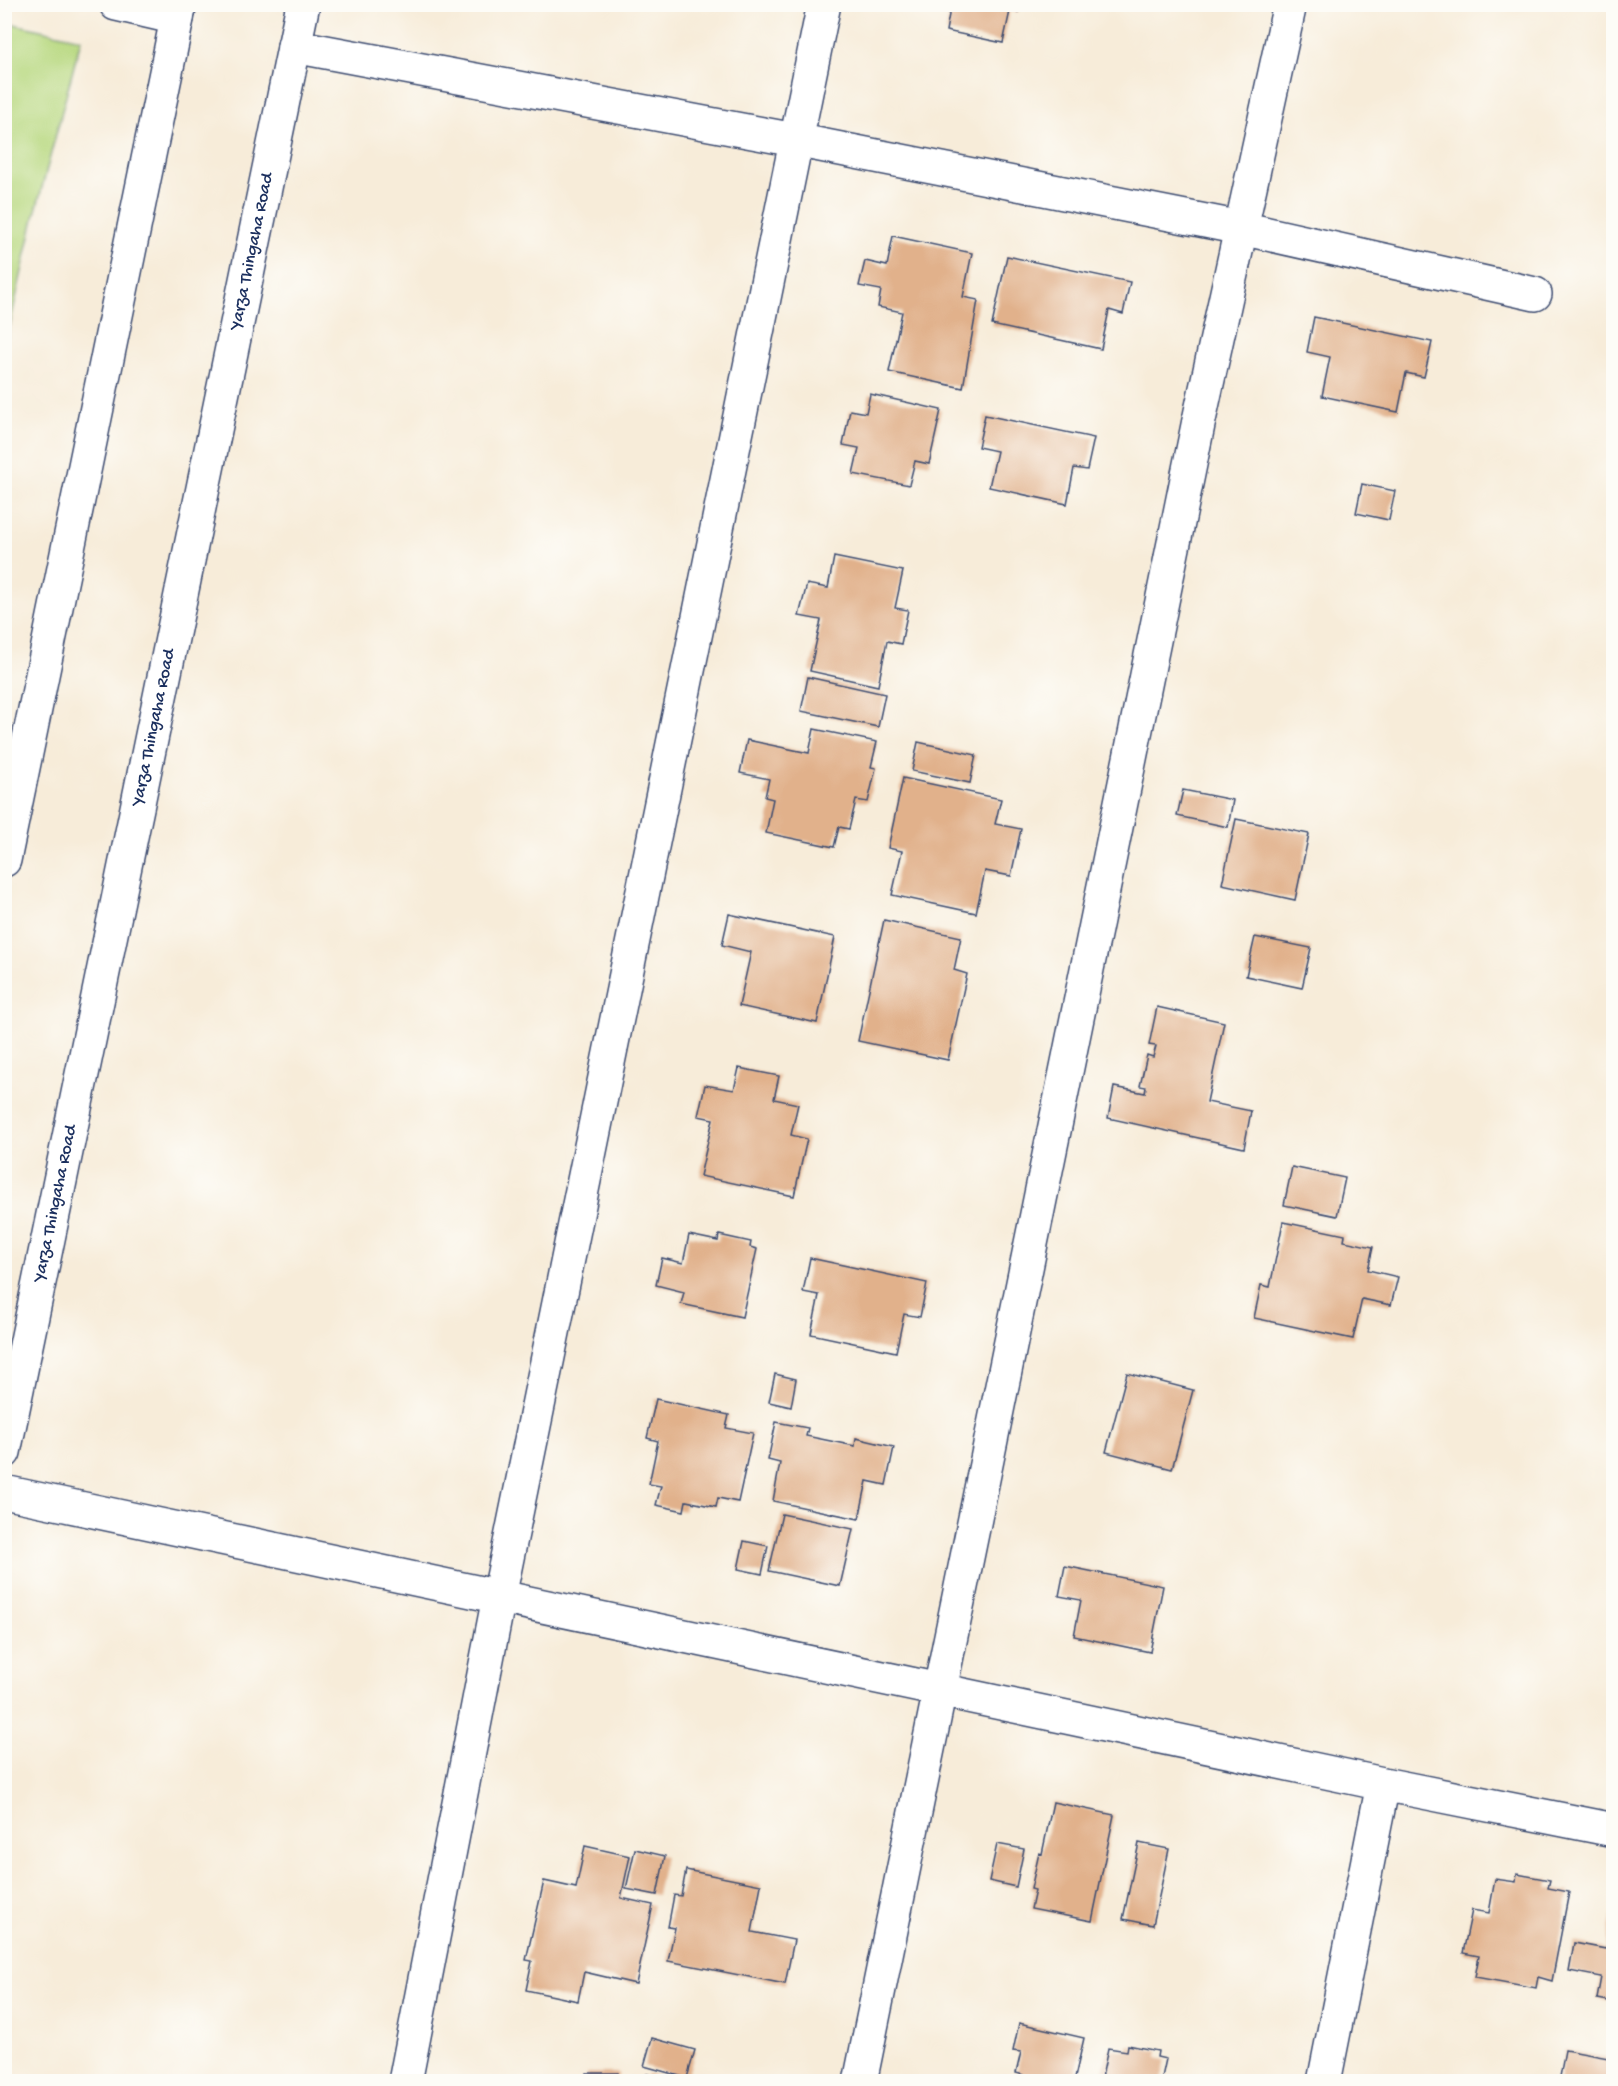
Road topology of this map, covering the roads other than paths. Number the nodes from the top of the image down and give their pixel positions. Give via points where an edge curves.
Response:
1 (116, 4) edge
2 (303, 4) edge
3 (824, 4) edge
4 (1290, 4) edge
5 (179, 11) edge
6 (294, 46) junction
7 (795, 140) junction
8 (1241, 228) junction
9 (1534, 294) dead end
10 (4, 860) edge
11 (4, 1452) edge
12 (4, 1492) edge
13 (499, 1597) junction
14 (938, 1690) junction
15 (1383, 1784) junction
16 (1614, 1830) edge
17 (405, 2082) edge
18 (860, 2082) edge
19 (1324, 2082) edge

1 - 5 street
2 - 6 street, Yarza Thingaha Road
3 - 7 street
4 - 8 street
5 - 10 street
6 - 7 street
6 - 11 street, Yarza Thingaha Road
7 - 8 street
7 - 13 street
8 - 9 street
8 - 14 street
12 - 13 street
13 - 14 street
13 - 17 street
14 - 15 street
14 - 18 street
15 - 16 street
15 - 19 street

